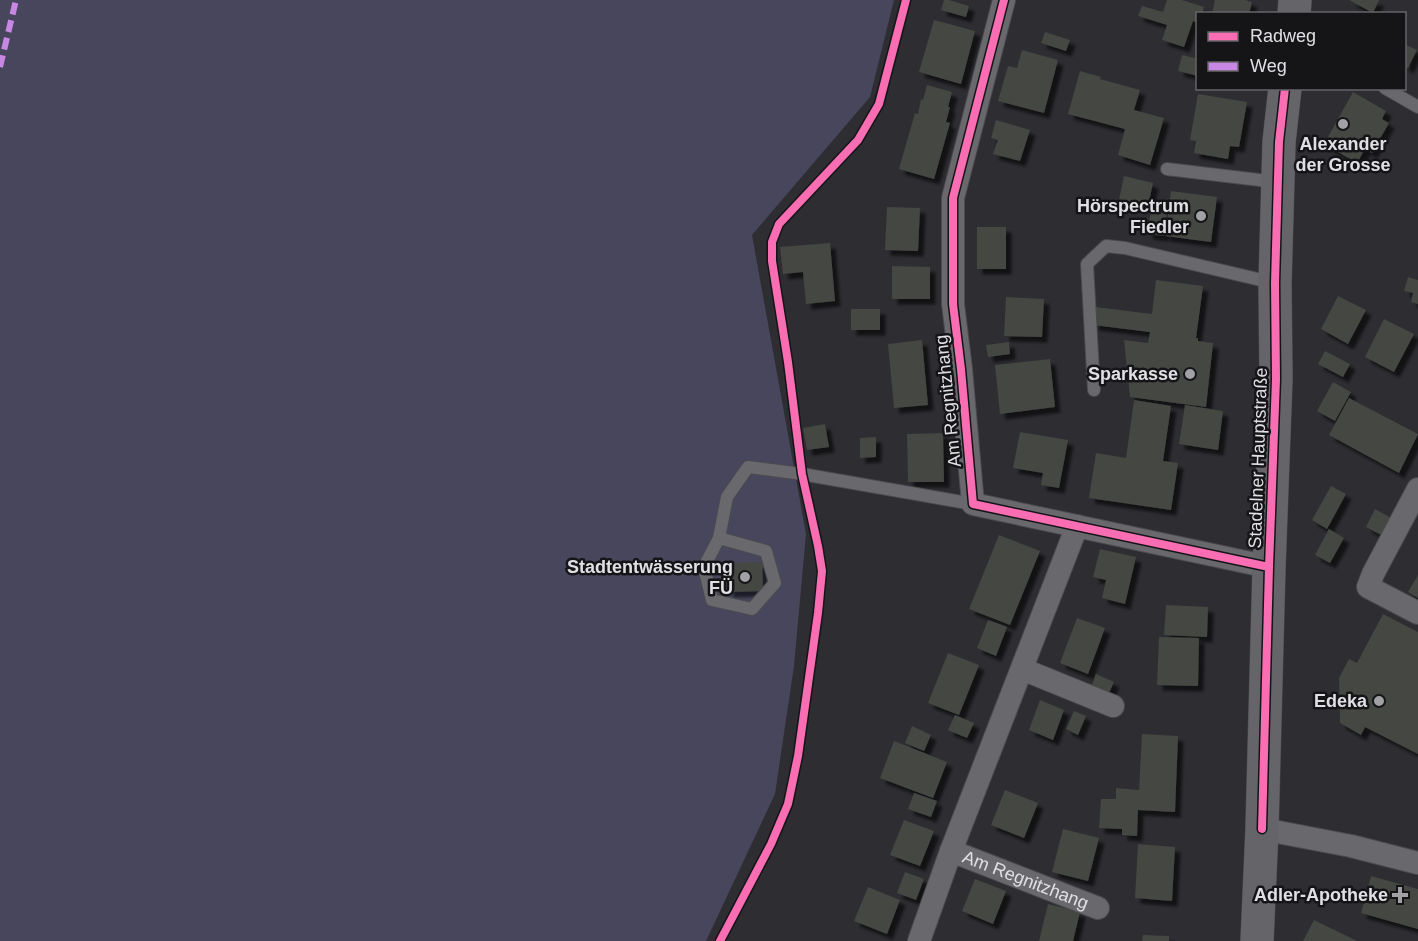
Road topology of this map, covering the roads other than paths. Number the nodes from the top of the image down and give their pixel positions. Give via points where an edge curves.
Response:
1 (1004, 0) edge
2 (1285, 90) edge
3 (1388, 90) edge
4 (1418, 107) edge
5 (1167, 169) dead end
6 (1278, 182) junction
7 (1275, 283) junction
8 (1094, 390) dead end
9 (1418, 489) edge
10 (974, 504) junction
11 (1077, 526) junction
12 (718, 538) junction
13 (1269, 567) junction
14 (1418, 612) edge
15 (1022, 669) junction
16 (1113, 706) dead end
17 (1262, 829) junction
18 (951, 851) junction
19 (1418, 863) edge
20 (1098, 908) dead end
21 (919, 941) edge
22 (1257, 941) edge

1 - 10 street, Am Regnitzhang via 953,198 953,304
2 - 6 main road, Stadelner Hauptstraße
3 - 4 lane
5 - 6 lane
6 - 7 main road, Stadelner Hauptstraße
7 - 8 lane via 1106,246 1087,264
7 - 13 main road, Stadelner Hauptstraße via 1276,379
9 - 14 street via 1368,587
10 - 11 street
10 - 12 lane via 748,467 727,497
11 - 13 street
11 - 15 street, Am Regnitzhang
12 - 12 lane via 704,567 712,600 752,609 775,583 766,551
13 - 17 main road, Stadelner Hauptstraße
15 - 16 street
15 - 18 street, Am Regnitzhang
17 - 19 street
17 - 22 main road, Stadelner Hauptstraße
18 - 20 street, Am Regnitzhang
18 - 21 street, Am Regnitzhang

